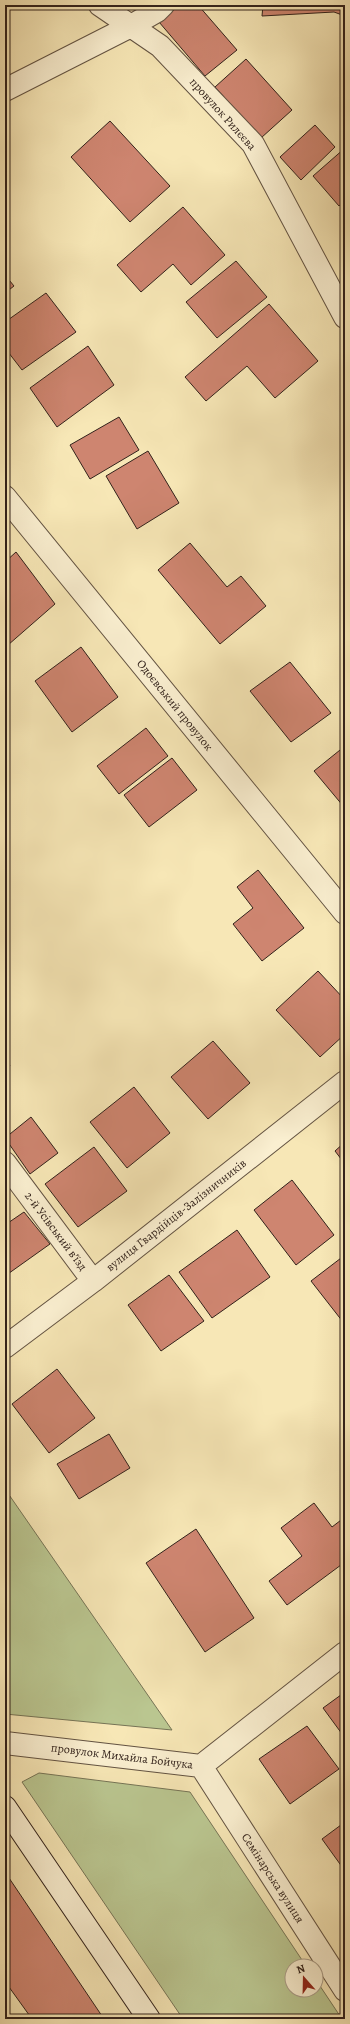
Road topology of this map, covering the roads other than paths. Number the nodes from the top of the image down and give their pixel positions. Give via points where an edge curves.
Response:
1 (100, 5) edge
2 (162, 5) edge
3 (132, 26) junction
4 (5, 90) edge
5 (345, 317) edge
6 (5, 497) edge
7 (345, 913) edge
8 (345, 1082) edge
9 (5, 1163) edge
10 (93, 1281) junction
11 (5, 1347) edge
12 (345, 1653) edge
13 (5, 1743) edge
14 (201, 1766) junction
15 (5, 1807) edge
16 (345, 1990) edge
17 (148, 2019) edge

1 - 3 street, провулок Рилєєва
2 - 3 street via 157,11
3 - 4 street
3 - 5 street, провулок Рилєєва via 160,46 253,144
6 - 7 street, Одоєвський провулок
8 - 10 street, вулиця Гвардійців-Залізничників
9 - 10 street, 2-й Усівський в’їзд
10 - 11 street, вулиця Гвардійців-Залізничників
12 - 14 street, провулок Михайла Бойчука
13 - 14 street, провулок Михайла Бойчука
14 - 16 street, Семінарська вулиця
15 - 17 street

